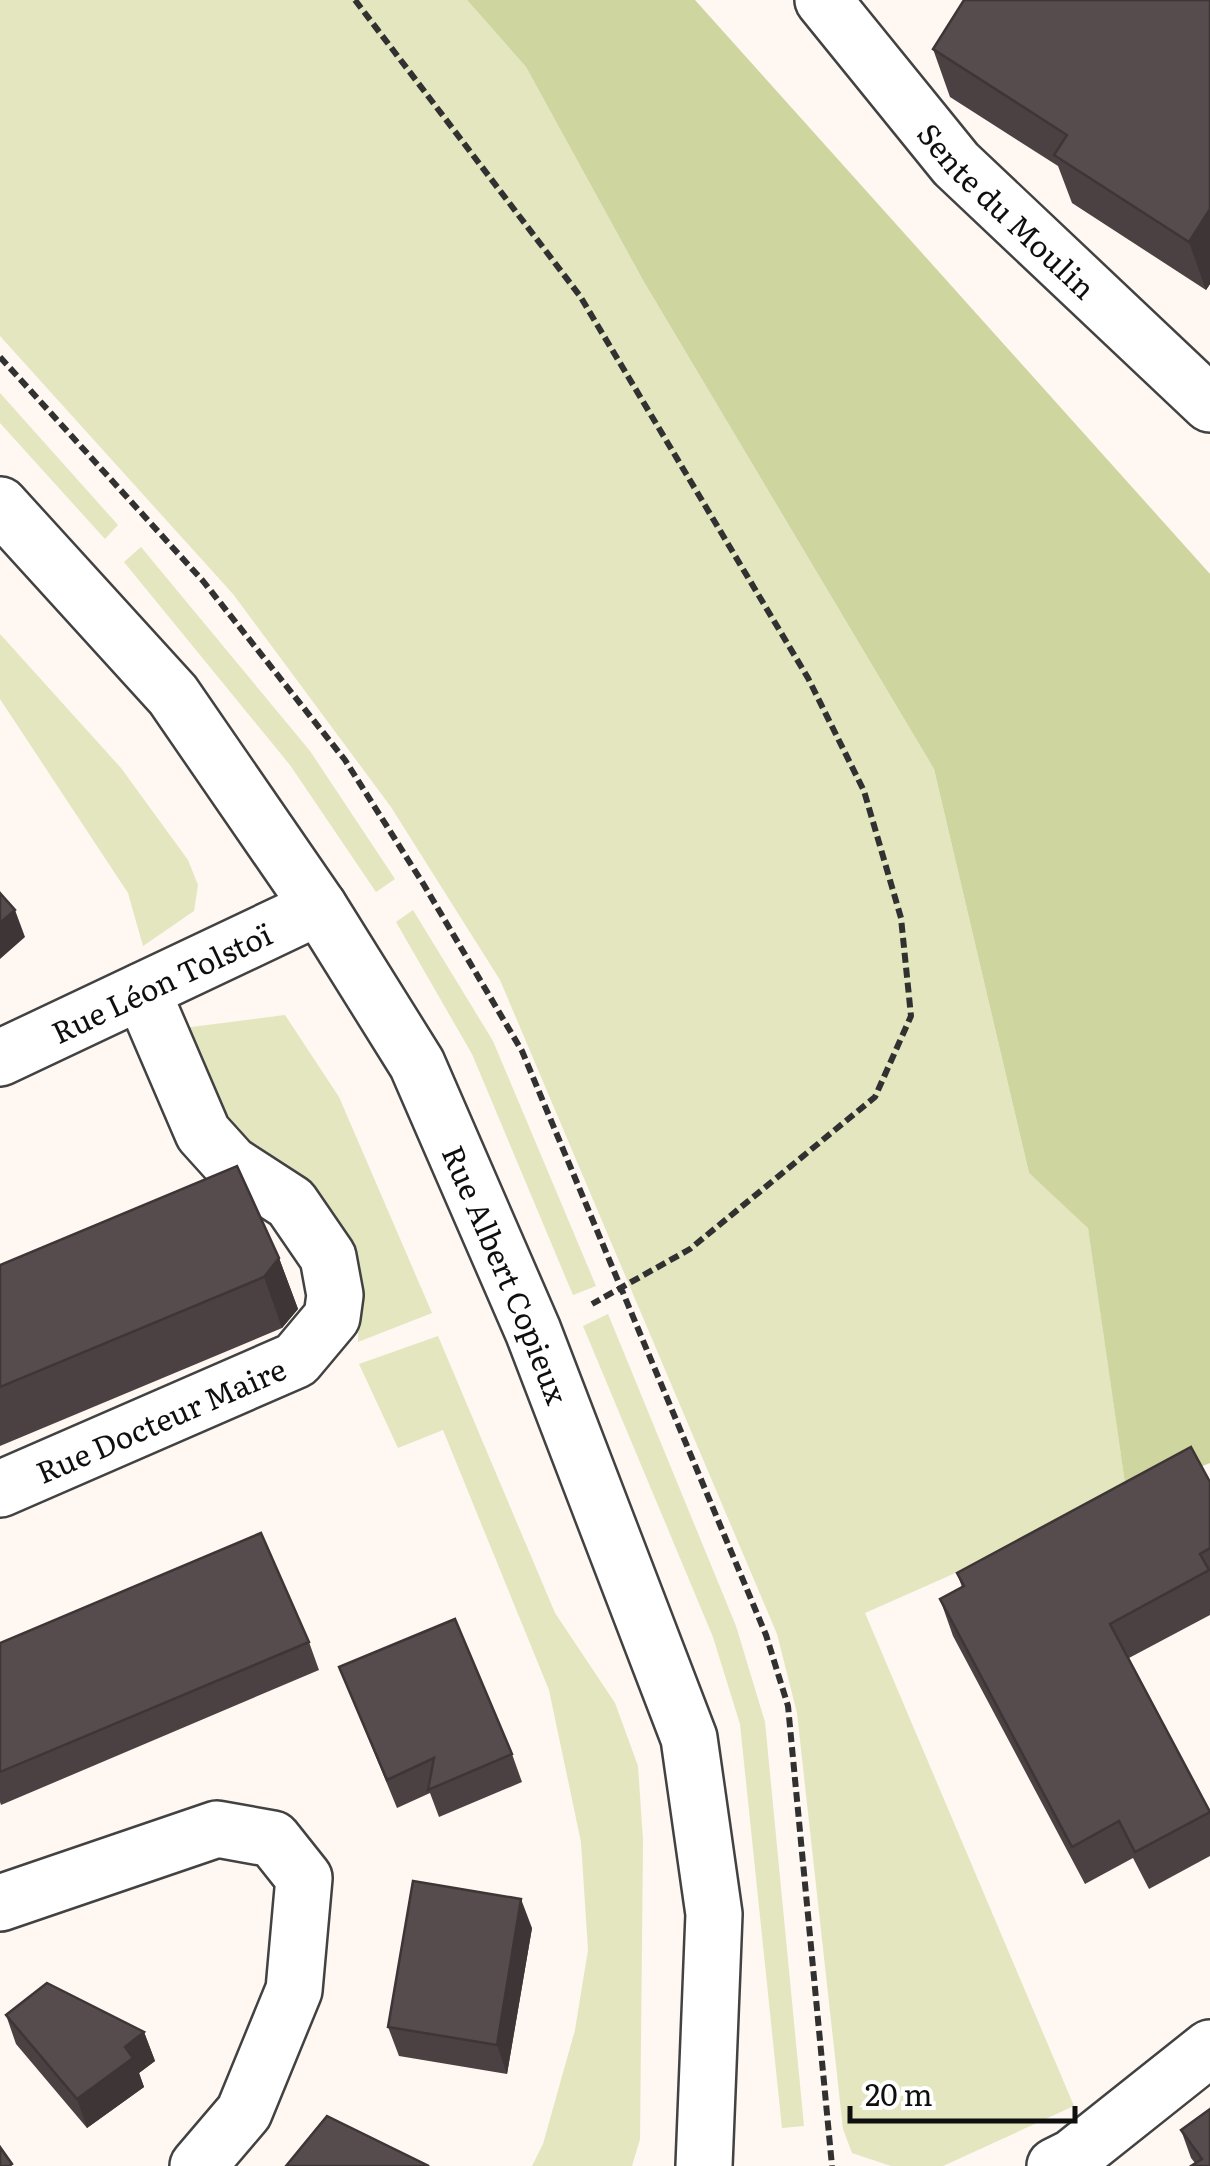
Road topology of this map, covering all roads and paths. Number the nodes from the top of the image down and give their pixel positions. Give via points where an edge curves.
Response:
1 (355, 0) edge
2 (823, 0) edge
3 (1210, 404) edge
4 (0, 506) edge
5 (319, 907) junction
6 (142, 992) junction
7 (0, 1058) edge
8 (622, 1290) dead end
9 (0, 1489) edge
10 (0, 1904) edge
11 (1210, 2048) edge
12 (198, 2166) edge
13 (704, 2166) edge
14 (1055, 2166) edge

1 - 8 path via 580,296 808,678 864,791 901,918 911,1016 874,1097 690,1249
2 - 3 street, Sente du Moulin via 956,164
4 - 5 street, Rue Albert Copieux via 172,695
5 - 6 street, Rue Léon Tolstoï
5 - 13 street, Rue Albert Copieux via 417,1064 532,1331 689,1738 714,1914
6 - 7 street, Rue Léon Tolstoï
6 - 9 street, Rue Docteur Maire via 202,1133 231,1164 291,1204 328,1257 332,1317 296,1360
10 - 12 street via 218,1829 272,1839 304,1878 294,1990 244,2112
11 - 14 street

